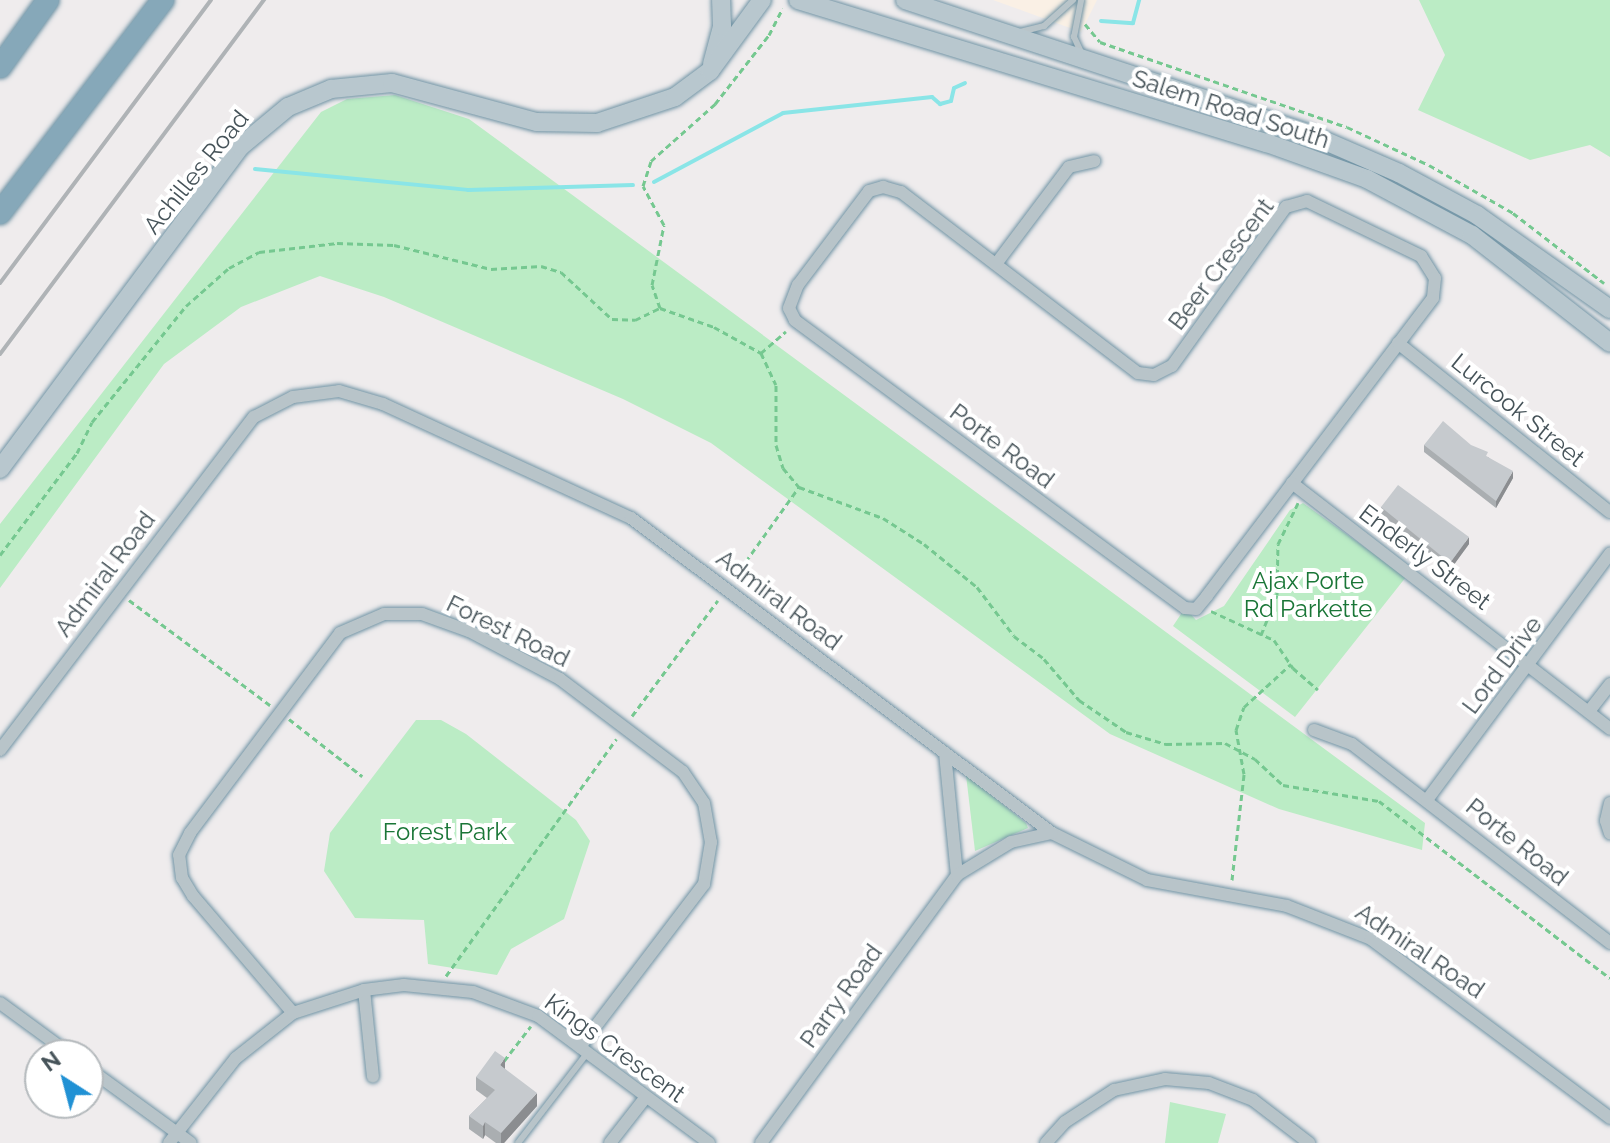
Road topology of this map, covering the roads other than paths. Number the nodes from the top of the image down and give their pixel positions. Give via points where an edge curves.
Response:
1 (48, 0) edge
2 (163, 0) edge
3 (721, 0) edge
4 (762, 0) edge
5 (905, 0) edge
6 (1073, 0) edge
7 (1081, 0) edge
8 (790, 4) edge
9 (930, 4) edge
10 (1008, 34) junction
11 (1084, 59) junction
12 (0, 67) edge
13 (710, 71) junction
14 (1094, 161) dead end
15 (0, 213) edge
16 (996, 264) junction
17 (789, 308) joint
18 (1610, 309) edge
19 (1398, 343) junction
20 (1610, 343) edge
21 (0, 469) edge
22 (1292, 483) junction
23 (1610, 512) edge
24 (1610, 554) edge
25 (1196, 609) joint
26 (1531, 665) junction
27 (1610, 684) edge
28 (1590, 710) junction
29 (1610, 729) edge
30 (1314, 730) dead end
31 (0, 750) edge
32 (945, 753) junction
33 (1427, 800) junction
34 (1610, 803) edge
35 (1052, 833) junction
36 (1610, 833) edge
37 (957, 875) junction
38 (1610, 943) edge
39 (364, 990) junction
40 (0, 1003) edge
41 (293, 1013) junction
42 (49, 1039) edge
43 (584, 1050) junction
44 (373, 1077) dead end
45 (104, 1081) edge
46 (646, 1097) junction
47 (1610, 1118) edge
48 (173, 1138) edge
49 (191, 1143) edge
50 (518, 1143) edge
51 (610, 1143) edge
52 (709, 1143) edge
53 (761, 1143) edge
54 (1046, 1143) edge
55 (1309, 1143) edge

1 - 12 highway
2 - 15 highway
3 - 13 main road via 722,26
4 - 13 main road, Achilles Road
5 - 9 main road, Salem Road South
6 - 10 lane via 1044,26
7 - 11 lane via 1074,37
8 - 20 main road, Salem Road South via 1267,143 1367,179 1472,235
9 - 10 main road, Salem Road South
10 - 11 main road, Salem Road South
11 - 18 main road, Salem Road South via 1307,133 1399,173 1491,223
13 - 21 main road, Achilles Road via 675,97 597,123 537,122 392,83 331,89 288,107 234,155
14 - 16 street via 1069,167
16 - 17 street, Beer Crescent via 901,192 883,187 869,191 798,285
16 - 19 street, Beer Crescent via 1138,373 1154,375 1172,366 1286,207 1307,201 1421,256 1435,278 1433,298
17 - 25 street, Porte Road via 795,320 1050,509 1185,608
19 - 22 street, Beer Crescent
19 - 23 street, Lurcook Street
22 - 25 street, Beer Crescent
22 - 26 street, Enderly Street
24 - 26 street, Lord Drive
26 - 28 street, Enderly Street
26 - 33 street, Lord Drive
27 - 28 street
28 - 29 street, Enderly Street
30 - 33 street, Porte Road via 1352,744
31 - 32 street, Admiral Road via 254,417 293,397 339,391 383,404 631,518
32 - 35 street, Admiral Road
32 - 37 street
33 - 38 street, Porte Road
34 - 36 street
35 - 37 street, Parry Road via 1011,842
35 - 47 street, Admiral Road via 1147,880 1287,906 1359,933
37 - 53 street, Parry Road
39 - 41 street, Kings Crescent
39 - 43 street, Kings Crescent via 439,986 473,992 538,1016
39 - 44 street
40 - 42 street
41 - 43 street, Forest Road via 193,896 182,878 179,855 190,833 340,633 384,614 422,614 469,631 560,679 694,785 704,803 710,861 704,884
41 - 48 street, Kings Crescent via 236,1058
43 - 46 street, Kings Crescent
43 - 50 lane
45 - 48 street
46 - 51 street
46 - 52 street, Kings Crescent
48 - 49 street
54 - 55 street via 1065,1122 1114,1090 1165,1079 1209,1083 1253,1100

